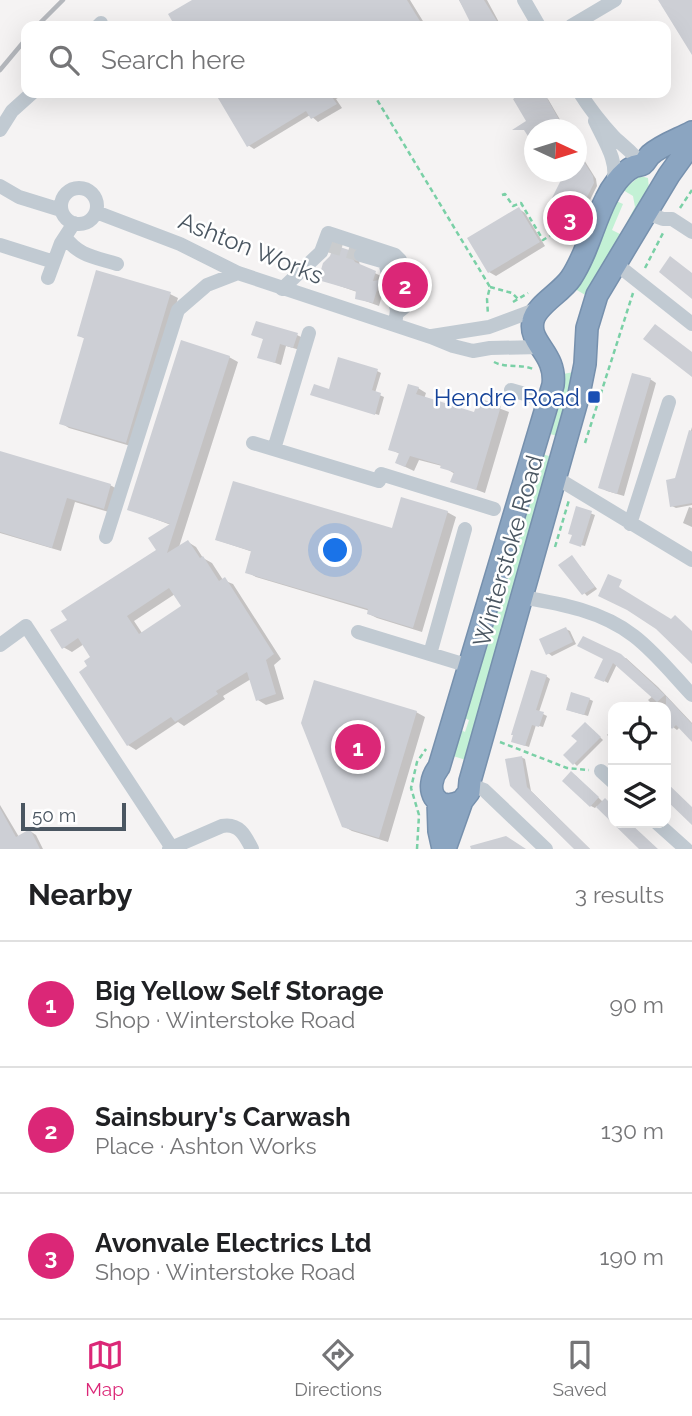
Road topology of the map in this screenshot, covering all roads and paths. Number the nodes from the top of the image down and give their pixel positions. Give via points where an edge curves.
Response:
1 (524, 0) edge
2 (615, 0) edge
3 (536, 21) edge
4 (579, 21) edge
5 (26, 98) edge
6 (376, 98) edge
7 (583, 98) edge
8 (591, 110) junction
9 (0, 130) edge
10 (692, 132) edge
11 (692, 142) edge
12 (642, 164) junction
13 (0, 186) edge
14 (611, 189) junction
15 (659, 193) junction
16 (502, 195) dead end
17 (61, 210) junction
18 (96, 212) junction
19 (647, 213) junction
20 (74, 223) junction
21 (578, 224) dead end
22 (692, 232) edge
23 (574, 233) junction
24 (65, 237) junction
25 (570, 243) dead end
26 (0, 245) edge
27 (361, 255) tunnel mouth
28 (54, 262) junction
29 (615, 263) junction
30 (117, 264) dead end
31 (238, 273) junction
32 (403, 274) dead end
33 (48, 278) dead end
34 (490, 287) junction
35 (282, 289) junction
36 (408, 295) dead end
37 (518, 299) junction
38 (540, 300) junction
39 (510, 303) dead end
40 (495, 311) dead end
41 (396, 319) junction
42 (692, 324) edge
43 (586, 331) junction
44 (310, 333) dead end
45 (431, 337) junction
46 (543, 348) junction
47 (511, 390) dead end
48 (549, 401) junction
49 (669, 402) dead end
50 (253, 443) dead end
51 (274, 449) junction
52 (555, 477) junction
53 (520, 494) junction
54 (495, 509) junction
55 (630, 524) junction
56 (466, 529) dead end
57 (508, 536) junction
58 (106, 537) dead end
59 (692, 560) edge
60 (522, 597) junction
61 (358, 632) dead end
62 (0, 645) edge
63 (430, 654) junction
64 (469, 666) junction
65 (692, 695) edge
66 (484, 735) junction
67 (439, 767) junction
68 (601, 771) joint
69 (608, 777) edge
70 (468, 789) junction
71 (438, 801) junction
72 (662, 828) edge
73 (170, 848) edge
74 (252, 849) edge
75 (444, 849) edge
76 (546, 849) edge
77 (685, 849) edge

1 - 3 street
2 - 4 street
5 - 9 street
6 - 34 path
7 - 8 street
8 - 12 street
8 - 14 street via 615,167
10 - 12 highway
11 - 15 highway, Winterstoke Road
12 - 14 highway via 629,169
12 - 15 highway via 655,171
13 - 17 street
14 - 38 highway via 579,264 562,290
15 - 19 highway, Winterstoke Road
16 - 23 path via 513,206 521,203 542,240 563,228
17 - 18 street via 65,194 83,188 95,198
17 - 20 street
18 - 20 street via 85,223
18 - 31 street, Ashton Works via 180,244
19 - 22 street via 672,219
19 - 29 highway, Winterstoke Road
20 - 24 street
21 - 23 path
23 - 25 path
24 - 28 street
24 - 30 street via 83,254
26 - 28 street
27 - 41 street via 386,262
28 - 33 street
29 - 42 street
29 - 43 highway, Winterstoke Road via 597,295
31 - 35 street, Ashton Works
31 - 58 street via 207,285 177,310
32 - 35 street via 395,255 328,233 321,252
34 - 37 path
34 - 40 path via 488,314
35 - 41 street, Ashton Works
36 - 41 street via 408,304
37 - 38 path
37 - 39 path
38 - 43 highway via 572,303 583,312
38 - 45 street, Ashton Works via 489,327
38 - 46 highway, Winterstoke Road via 532,328
41 - 45 street, Ashton Works
43 - 46 highway via 578,347 568,353 555,354
43 - 52 highway, Winterstoke Road via 584,376
44 - 51 street
45 - 46 street, Ashton Works via 473,352
46 - 48 highway, Winterstoke Road via 553,369
47 - 48 street
48 - 53 highway, Winterstoke Road
49 - 55 street
50 - 51 street
51 - 54 street via 379,481 381,474
52 - 55 street
52 - 60 highway, Winterstoke Road
53 - 54 street via 512,504
53 - 57 highway, Winterstoke Road
54 - 57 street via 507,522
55 - 59 street
56 - 63 street
57 - 64 highway, Winterstoke Road
60 - 65 street via 581,609 618,626 635,637
60 - 66 highway, Winterstoke Road
61 - 63 street
62 - 73 street via 26,626
63 - 64 street
64 - 67 highway, Winterstoke Road
66 - 68 path via 567,768
66 - 70 highway, Winterstoke Road
67 - 70 highway via 463,769
67 - 71 highway, Winterstoke Road via 430,782
68 - 69 street
70 - 71 highway via 450,805
70 - 75 highway, Winterstoke Road
70 - 76 street via 484,790
71 - 75 highway, Winterstoke Road
72 - 77 street
73 - 74 street via 231,824 239,828

